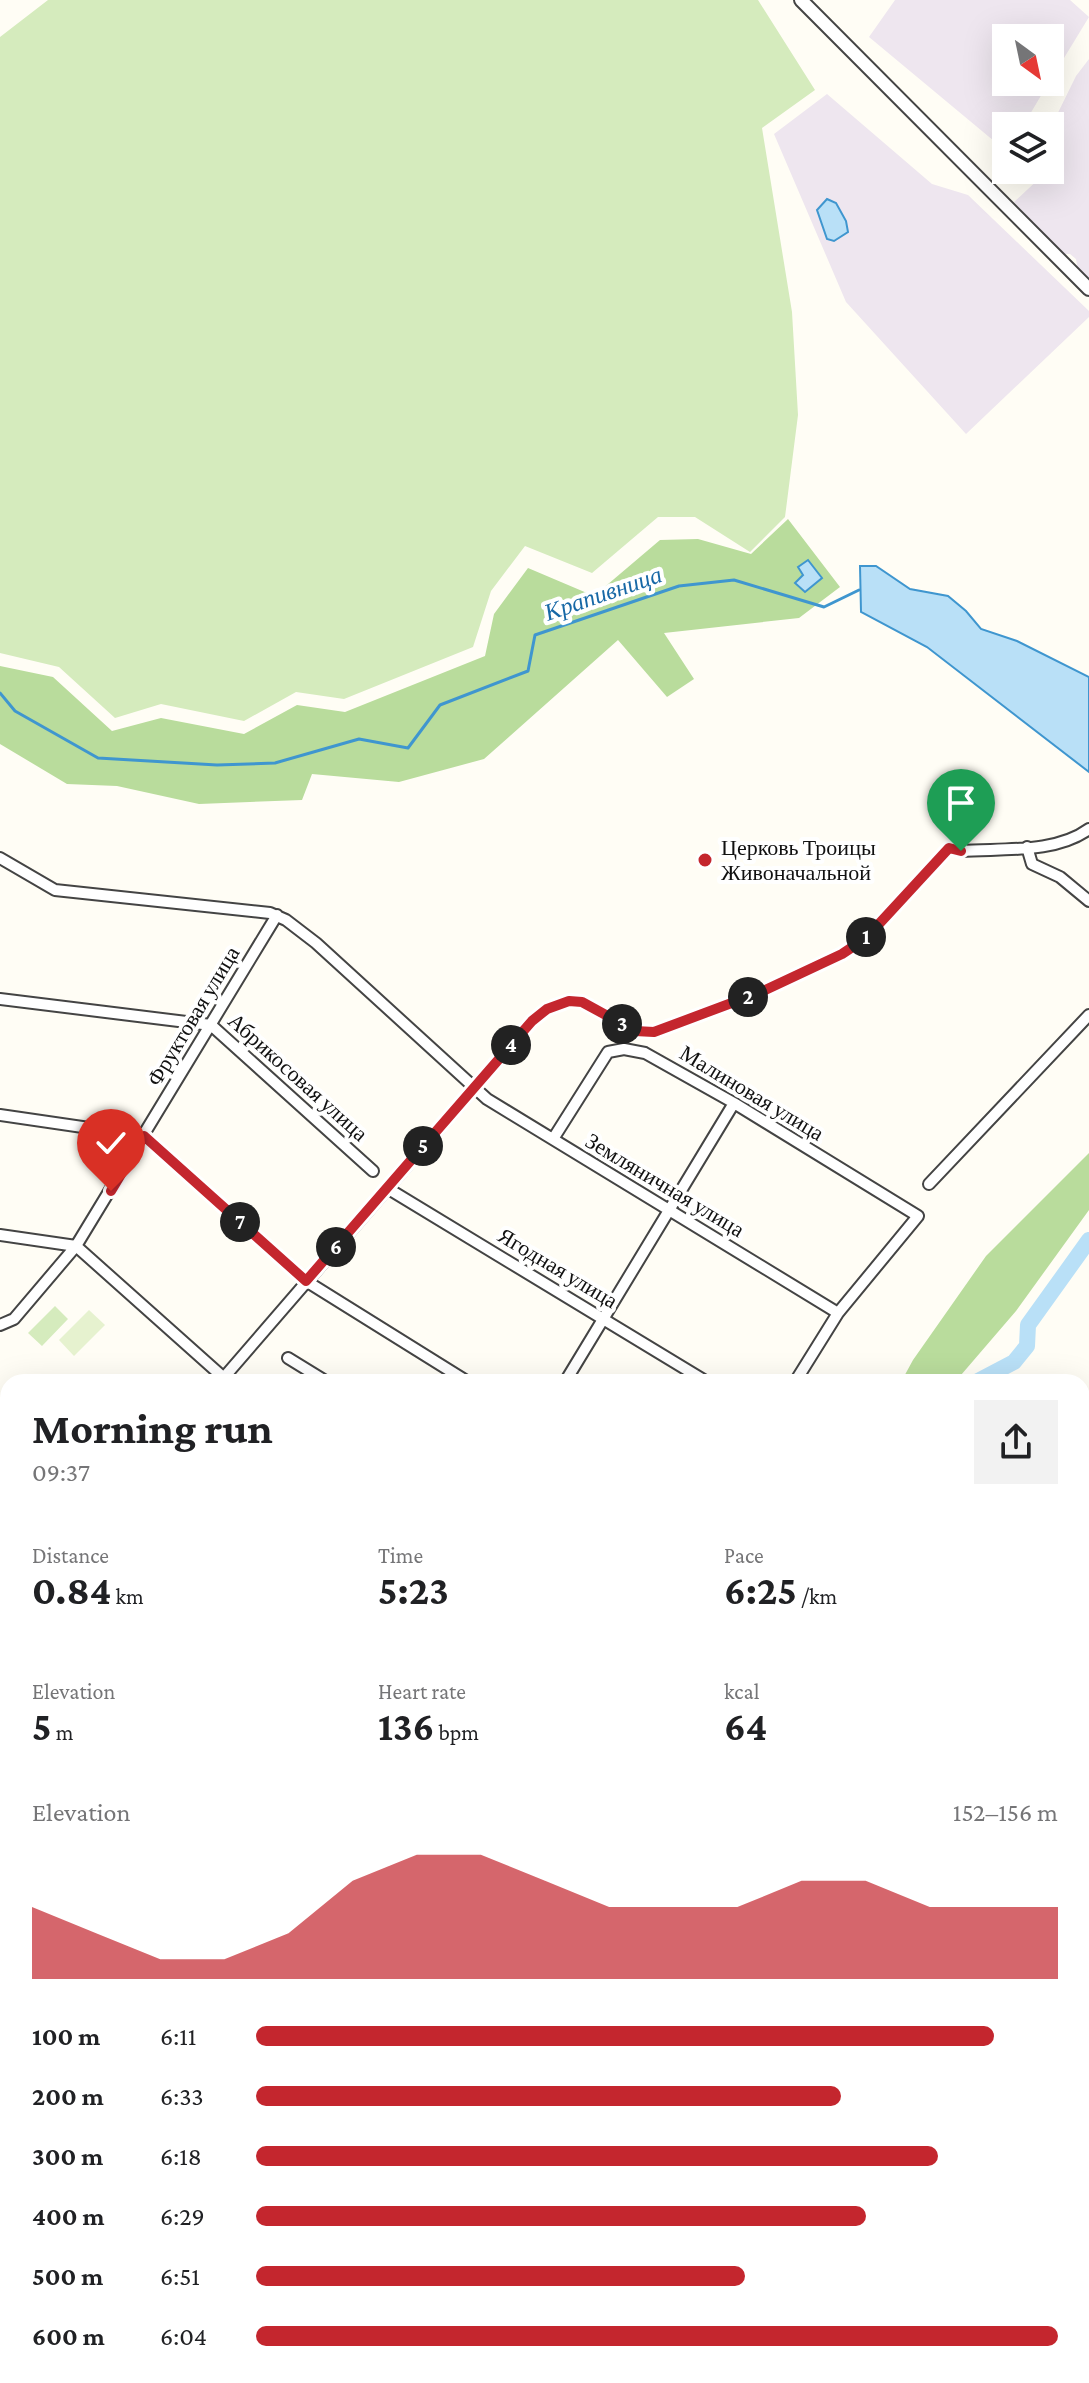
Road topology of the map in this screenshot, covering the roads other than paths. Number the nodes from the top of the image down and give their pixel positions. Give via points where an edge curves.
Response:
1 (801, 0) edge
2 (1089, 289) edge
3 (1089, 829) edge
4 (1027, 847) junction
5 (0, 858) edge
6 (1089, 901) edge
7 (277, 915) junction
8 (0, 999) edge
9 (1089, 1015) edge
10 (211, 1025) junction
11 (474, 1087) junction
12 (734, 1103) junction
13 (0, 1115) edge
14 (144, 1136) junction
15 (553, 1139) junction
16 (373, 1171) dead end
17 (929, 1184) dead end
18 (387, 1188) junction
19 (669, 1210) junction
20 (0, 1235) edge
21 (76, 1246) junction
22 (306, 1281) junction
23 (838, 1313) junction
24 (603, 1319) junction
25 (0, 1325) edge
26 (288, 1358) dead end
27 (214, 1374) edge
28 (228, 1374) edge
29 (314, 1374) edge
30 (455, 1374) edge
31 (570, 1374) edge
32 (694, 1374) edge
33 (800, 1374) edge

1 - 2 street
3 - 4 street via 1076,839
4 - 6 street via 1032,864 1060,877
4 - 11 street via 949,848 866,938 842,954 761,992 654,1032 635,1031 582,1002 547,1009
5 - 7 street via 55,890
7 - 10 street, Фруктовая улица
7 - 11 street via 316,943
8 - 10 street, Абрикосовая улица
9 - 17 street
10 - 14 street, Фруктовая улица
10 - 16 street, Абрикосовая улица
11 - 15 street, Земляничная улица
11 - 18 street
12 - 15 street, Малиновая улица via 645,1053 608,1052
12 - 19 street
12 - 23 street, Малиновая улица via 918,1216
13 - 14 street
14 - 21 street, Фруктовая улица
14 - 22 street
15 - 19 street, Земляничная улица
18 - 22 street
18 - 24 street, Ягодная улица
19 - 23 street, Земляничная улица
19 - 24 street
20 - 21 street
21 - 25 street, Фруктовая улица via 14,1319
21 - 27 street
22 - 28 street
22 - 30 street
23 - 33 street
24 - 31 street
24 - 32 street, Ягодная улица
26 - 29 street

